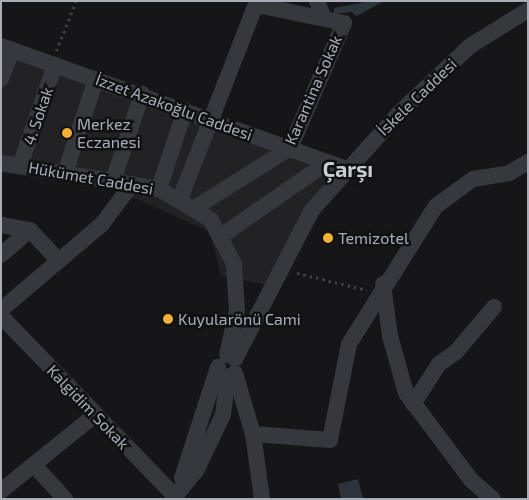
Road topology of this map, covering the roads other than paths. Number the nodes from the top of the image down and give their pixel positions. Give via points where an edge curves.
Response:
1 (317, 1) edge
2 (257, 3) edge
3 (528, 10) edge
4 (324, 18) junction
5 (6, 48) edge
6 (53, 65) junction
7 (1, 79) edge
8 (96, 79) junction
9 (142, 94) junction
10 (185, 110) junction
11 (213, 121) junction
12 (290, 148) junction
13 (328, 162) junction
14 (528, 162) edge
15 (1, 163) edge
16 (20, 166) junction
17 (347, 169) junction
18 (65, 173) junction
19 (112, 181) junction
20 (132, 184) junction
21 (159, 189) junction
22 (180, 199) junction
23 (196, 207) junction
24 (1, 225) edge
25 (30, 230) junction
26 (221, 236) junction
27 (1, 255) edge
28 (58, 261) junction
29 (380, 288) junction
30 (494, 307) dead end
31 (1, 310) edge
32 (1, 316) edge
33 (228, 366) junction
34 (413, 404) junction
35 (95, 416) junction
36 (254, 434) junction
37 (34, 464) junction
38 (1, 491) edge
39 (174, 498) edge
40 (65, 499) edge
41 (262, 499) edge
42 (493, 499) edge

1 - 4 street, Karantina Sokak
2 - 4 street
2 - 11 street via 233,59
3 - 17 street, İskele Caddesi via 470,46
4 - 12 street, Karantina Sokak via 344,23
5 - 6 street, İzzet Azakoğlu Caddesi
5 - 7 street
6 - 8 street, İzzet Azakoğlu Caddesi
6 - 16 street, 4. Sokak
8 - 9 street, İzzet Azakoğlu Caddesi
8 - 18 street
9 - 10 street, İzzet Azakoğlu Caddesi
9 - 19 street
10 - 11 street, İzzet Azakoğlu Caddesi
10 - 21 street
11 - 12 street, İzzet Azakoğlu Caddesi
11 - 22 street
12 - 13 street, İzzet Azakoğlu Caddesi
12 - 23 street, Karantina Sokak
13 - 17 street, İzzet Azakoğlu Caddesi
13 - 26 street
14 - 29 street via 509,172 472,179 436,206
15 - 16 street, Hükümet Caddesi
16 - 18 street, Hükümet Caddesi
17 - 33 street, İskele Caddesi via 312,210
18 - 19 street, Hükümet Caddesi
19 - 20 street, Hükümet Caddesi
20 - 21 street, Hükümet Caddesi
20 - 28 street via 102,224
21 - 22 street, Hükümet Caddesi
22 - 23 street, Hükümet Caddesi
23 - 26 street, Hükümet Caddesi
24 - 25 street
25 - 27 street
25 - 28 street
26 - 33 street, Hükümet Caddesi via 234,264 237,310
28 - 31 street
29 - 34 street via 406,393
29 - 36 street via 349,344 330,440
30 - 34 street via 456,352 439,364
32 - 35 street, Kalgidim Sokak
33 - 36 street
33 - 39 street via 223,415 196,472
34 - 42 street via 471,480
35 - 37 street
35 - 39 street, Kalgidim Sokak
36 - 41 street
37 - 38 street
37 - 40 street

